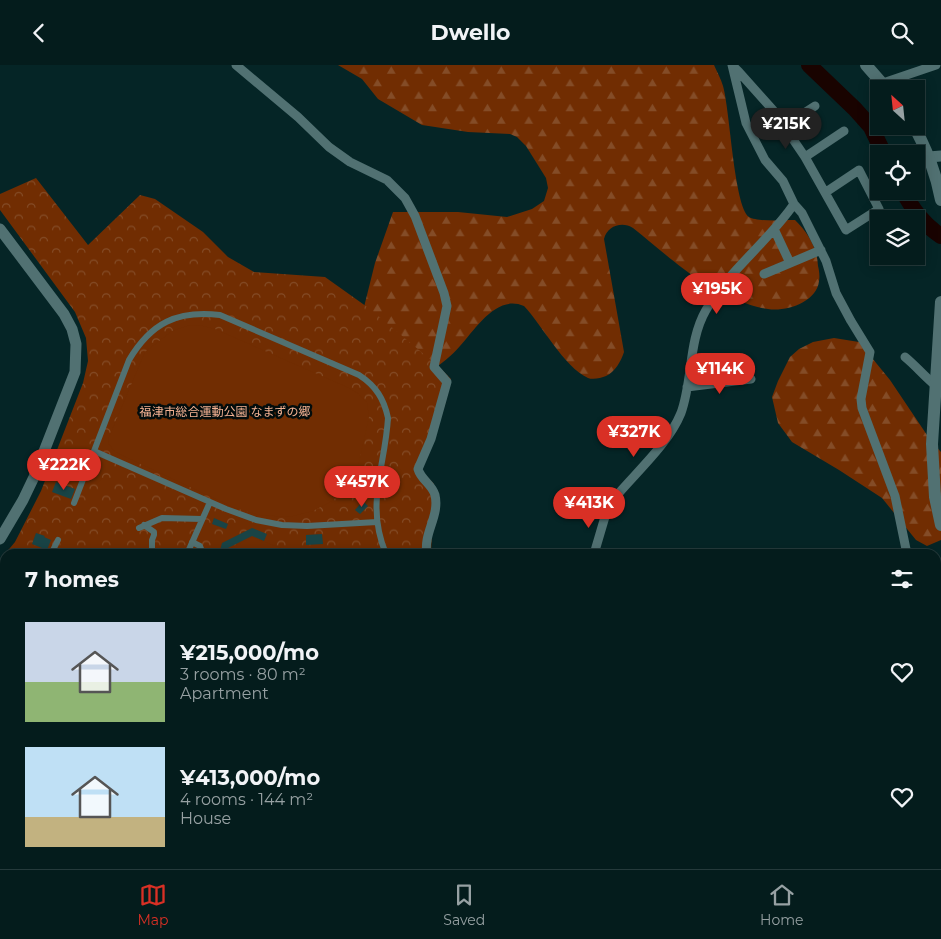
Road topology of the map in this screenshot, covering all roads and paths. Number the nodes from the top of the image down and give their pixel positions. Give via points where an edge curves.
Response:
1 (236, 65) edge
2 (732, 65) edge
3 (866, 65) edge
4 (936, 65) edge
5 (880, 80) edge
6 (900, 80) edge
7 (815, 106) dead end
8 (784, 126) junction
9 (844, 131) dead end
10 (920, 135) edge
11 (935, 156) edge
12 (805, 157) junction
13 (826, 192) junction
14 (941, 200) edge
15 (794, 204) junction
16 (0, 229) edge
17 (774, 229) junction
18 (820, 250) junction
19 (790, 263) junction
20 (764, 275) dead end
21 (941, 301) edge
22 (905, 357) dead end
23 (751, 379) dead end
24 (935, 385) junction
25 (687, 387) junction
26 (94, 451) junction
27 (210, 502) junction
28 (74, 503) dead end
29 (202, 519) junction
30 (376, 522) junction
31 (941, 525) edge
32 (0, 539) edge
33 (58, 540) dead end
34 (192, 543) junction
35 (54, 549) edge
36 (152, 549) edge
37 (189, 549) edge
38 (201, 549) edge
39 (384, 549) edge
40 (428, 549) edge
41 (595, 549) edge
42 (906, 549) edge

1 - 40 street via 329,147 350,162 387,180 406,198 415,216 447,306 434,367 447,382 431,439 418,469 435,493 435,515 427,537
2 - 8 street
2 - 15 street via 746,123 765,160 783,181
3 - 5 main road
4 - 6 street
7 - 8 street
8 - 12 street
9 - 12 street
10 - 11 main road
11 - 14 main road
12 - 13 street
13 - 13 street via 846,230 879,209 859,170
15 - 17 street
15 - 18 street via 802,213
16 - 32 street via 64,315 72,329 76,359 71,385 34,477
17 - 19 street
17 - 25 street via 721,288 700,321
18 - 19 street
18 - 42 street via 836,293 870,351 862,408 895,496
19 - 20 street
21 - 24 main road
22 - 24 street
23 - 25 street
24 - 31 main road via 933,479
25 - 41 street via 675,427 607,510
26 - 27 street
26 - 28 street
26 - 30 street via 129,360 145,337 176,318 195,313 220,315 360,375 380,394 386,407 388,432 378,486
27 - 29 street
27 - 30 street via 256,520 282,525
29 - 34 street
29 - 36 street via 162,518 142,527 154,531
30 - 39 street
33 - 35 street
34 - 37 street
34 - 38 street

